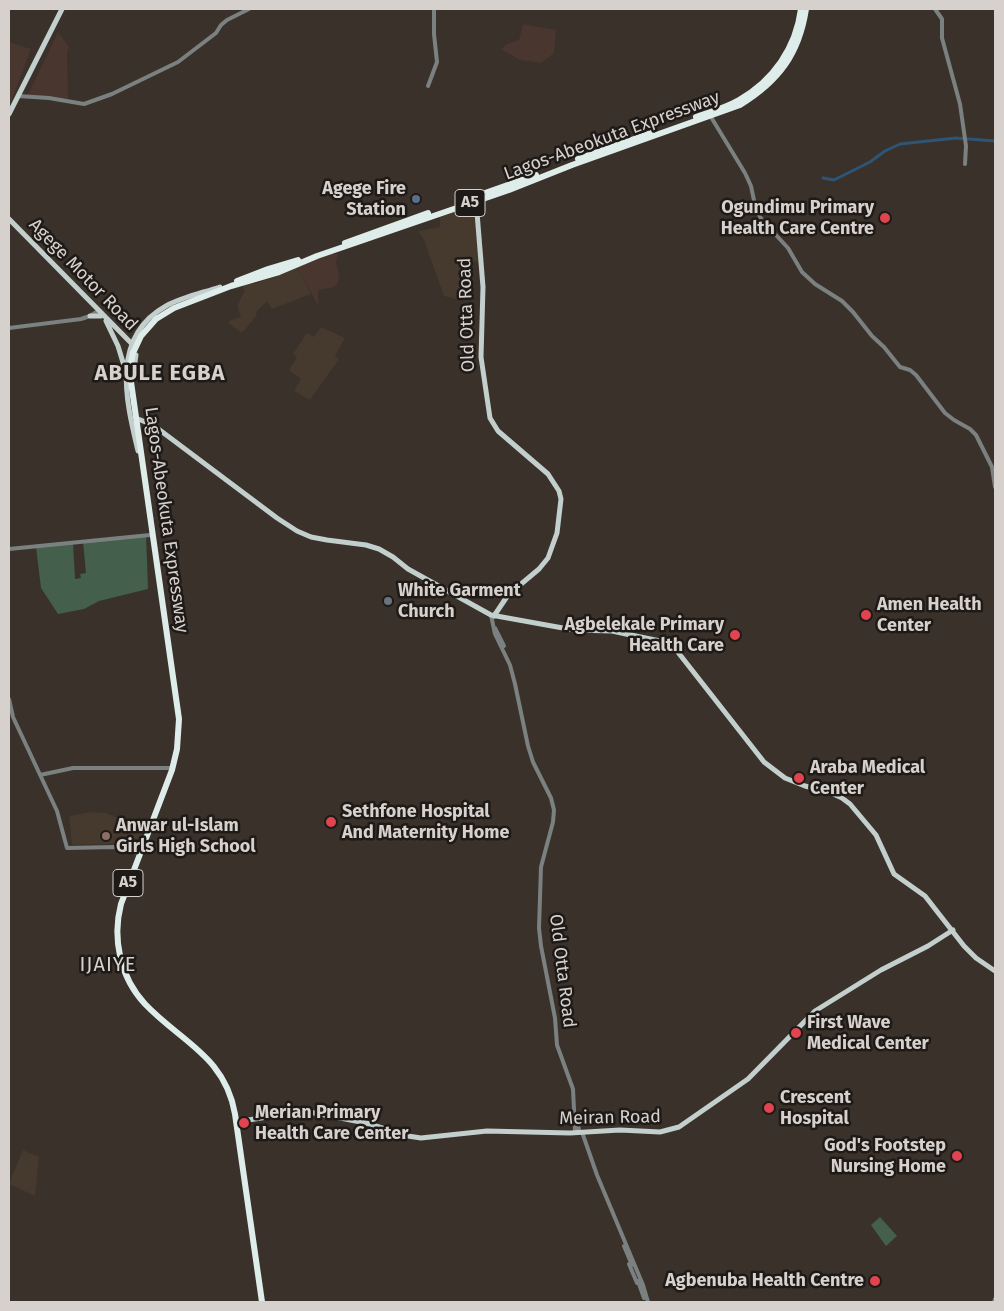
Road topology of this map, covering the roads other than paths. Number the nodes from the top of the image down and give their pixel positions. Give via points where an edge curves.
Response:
1 (61, 9) edge
2 (249, 9) edge
3 (434, 9) edge
4 (801, 9) edge
5 (806, 9) edge
6 (935, 9) edge
7 (428, 86) dead end
8 (18, 96) junction
9 (9, 109) edge
10 (727, 109) junction
11 (9, 114) edge
12 (711, 117) junction
13 (571, 164) junction
14 (965, 164) dead end
15 (475, 201) junction
16 (10, 222) edge
17 (230, 285) junction
18 (96, 312) junction
19 (106, 321) junction
20 (9, 328) edge
21 (122, 336) junction
22 (134, 348) junction
23 (126, 372) junction
24 (138, 418) junction
25 (139, 451) junction
26 (995, 487) edge
27 (150, 535) junction
28 (9, 549) edge
29 (493, 615) junction
30 (9, 699) edge
31 (170, 768) junction
32 (40, 775) junction
33 (137, 853) junction
34 (952, 930) junction
35 (995, 970) edge
36 (235, 1122) junction
37 (579, 1131) junction
38 (629, 1255) junction
39 (260, 1302) edge
40 (648, 1302) edge

1 - 8 main road
1 - 9 main road
2 - 8 street via 221,24 216,33 178,62 103,98 84,104
3 - 7 street via 437,62
4 - 10 highway, Lagos-Abeokuta Expressway / A5 via 792,43 777,68
5 - 10 highway, Lagos-Abeokuta Expressway / A5 via 795,48 781,72 760,93
6 - 14 street via 942,19 942,38 960,104 966,138
8 - 11 main road
10 - 12 highway, Lagos-Abeokuta Expressway / A5
10 - 13 highway, Lagos-Abeokuta Expressway / A5
12 - 13 highway, Lagos-Abeokuta Expressway / A5
12 - 26 street via 744,170 762,220 788,248 805,275 850,308 872,336 926,387 945,413 976,435 992,467
13 - 15 highway, Lagos-Abeokuta Expressway / A5
13 - 17 highway, Lagos-Abeokuta Expressway / A5
15 - 17 highway, Lagos-Abeokuta Expressway / A5 via 278,272
15 - 29 main road, Old Otta Road via 481,287 478,353 489,422 515,450 544,473 555,487 559,500 554,536 546,556 507,593
15 - 29 main road, Old Otta Road via 480,231 483,309 480,357 491,421 516,448 548,474 561,500 557,533 546,560
16 - 18 main road, Agege Motor Road
17 - 22 highway, Lagos-Abeokuta Expressway / A5 via 165,310 150,322
18 - 19 main road, Agege Motor Road
18 - 20 street
18 - 21 main road, Agege Motor Road
19 - 21 main road, Agege Motor Road
19 - 23 main road
21 - 22 main road, Agege Motor Road
22 - 23 main road
22 - 24 main road
22 - 25 highway, Lagos-Abeokuta Expressway / A5 via 130,382
23 - 25 main road
24 - 25 main road
24 - 29 main road via 153,423 297,530 322,538 373,544
25 - 27 highway, Lagos-Abeokuta Expressway / A5
25 - 36 highway, Lagos-Abeokuta Expressway / A5 via 179,730 171,774 121,904 118,946 128,979 139,997 199,1049 218,1070 231,1096
27 - 28 street
27 - 31 highway, Lagos-Abeokuta Expressway / A5 via 176,718
29 - 34 main road via 612,631 665,642 676,649 752,749 770,767 789,780 842,798 853,806 876,835 894,874 925,896
29 - 37 street, Old Otta Road via 494,630 517,681 533,756 554,802 556,815 543,867 541,928 559,1044 574,1089
30 - 32 street
31 - 32 street via 73,768
31 - 33 highway, Lagos-Abeokuta Expressway / A5
32 - 33 street via 57,811 67,848 114,847
33 - 39 highway, Lagos-Abeokuta Expressway / A5 via 115,915 114,940 118,961 124,979 137,999 204,1058 224,1088 231,1109
34 - 35 main road via 976,958
34 - 37 main road, Meiran Road via 815,1011 748,1079 676,1128 660,1132
36 - 37 main road, Meiran Road via 309,1111 420,1138 473,1131
36 - 39 highway, Lagos-Abeokuta Expressway / A5
37 - 38 street, Old Otta Road
38 - 38 street via 640,1292 646,1290
38 - 40 street

